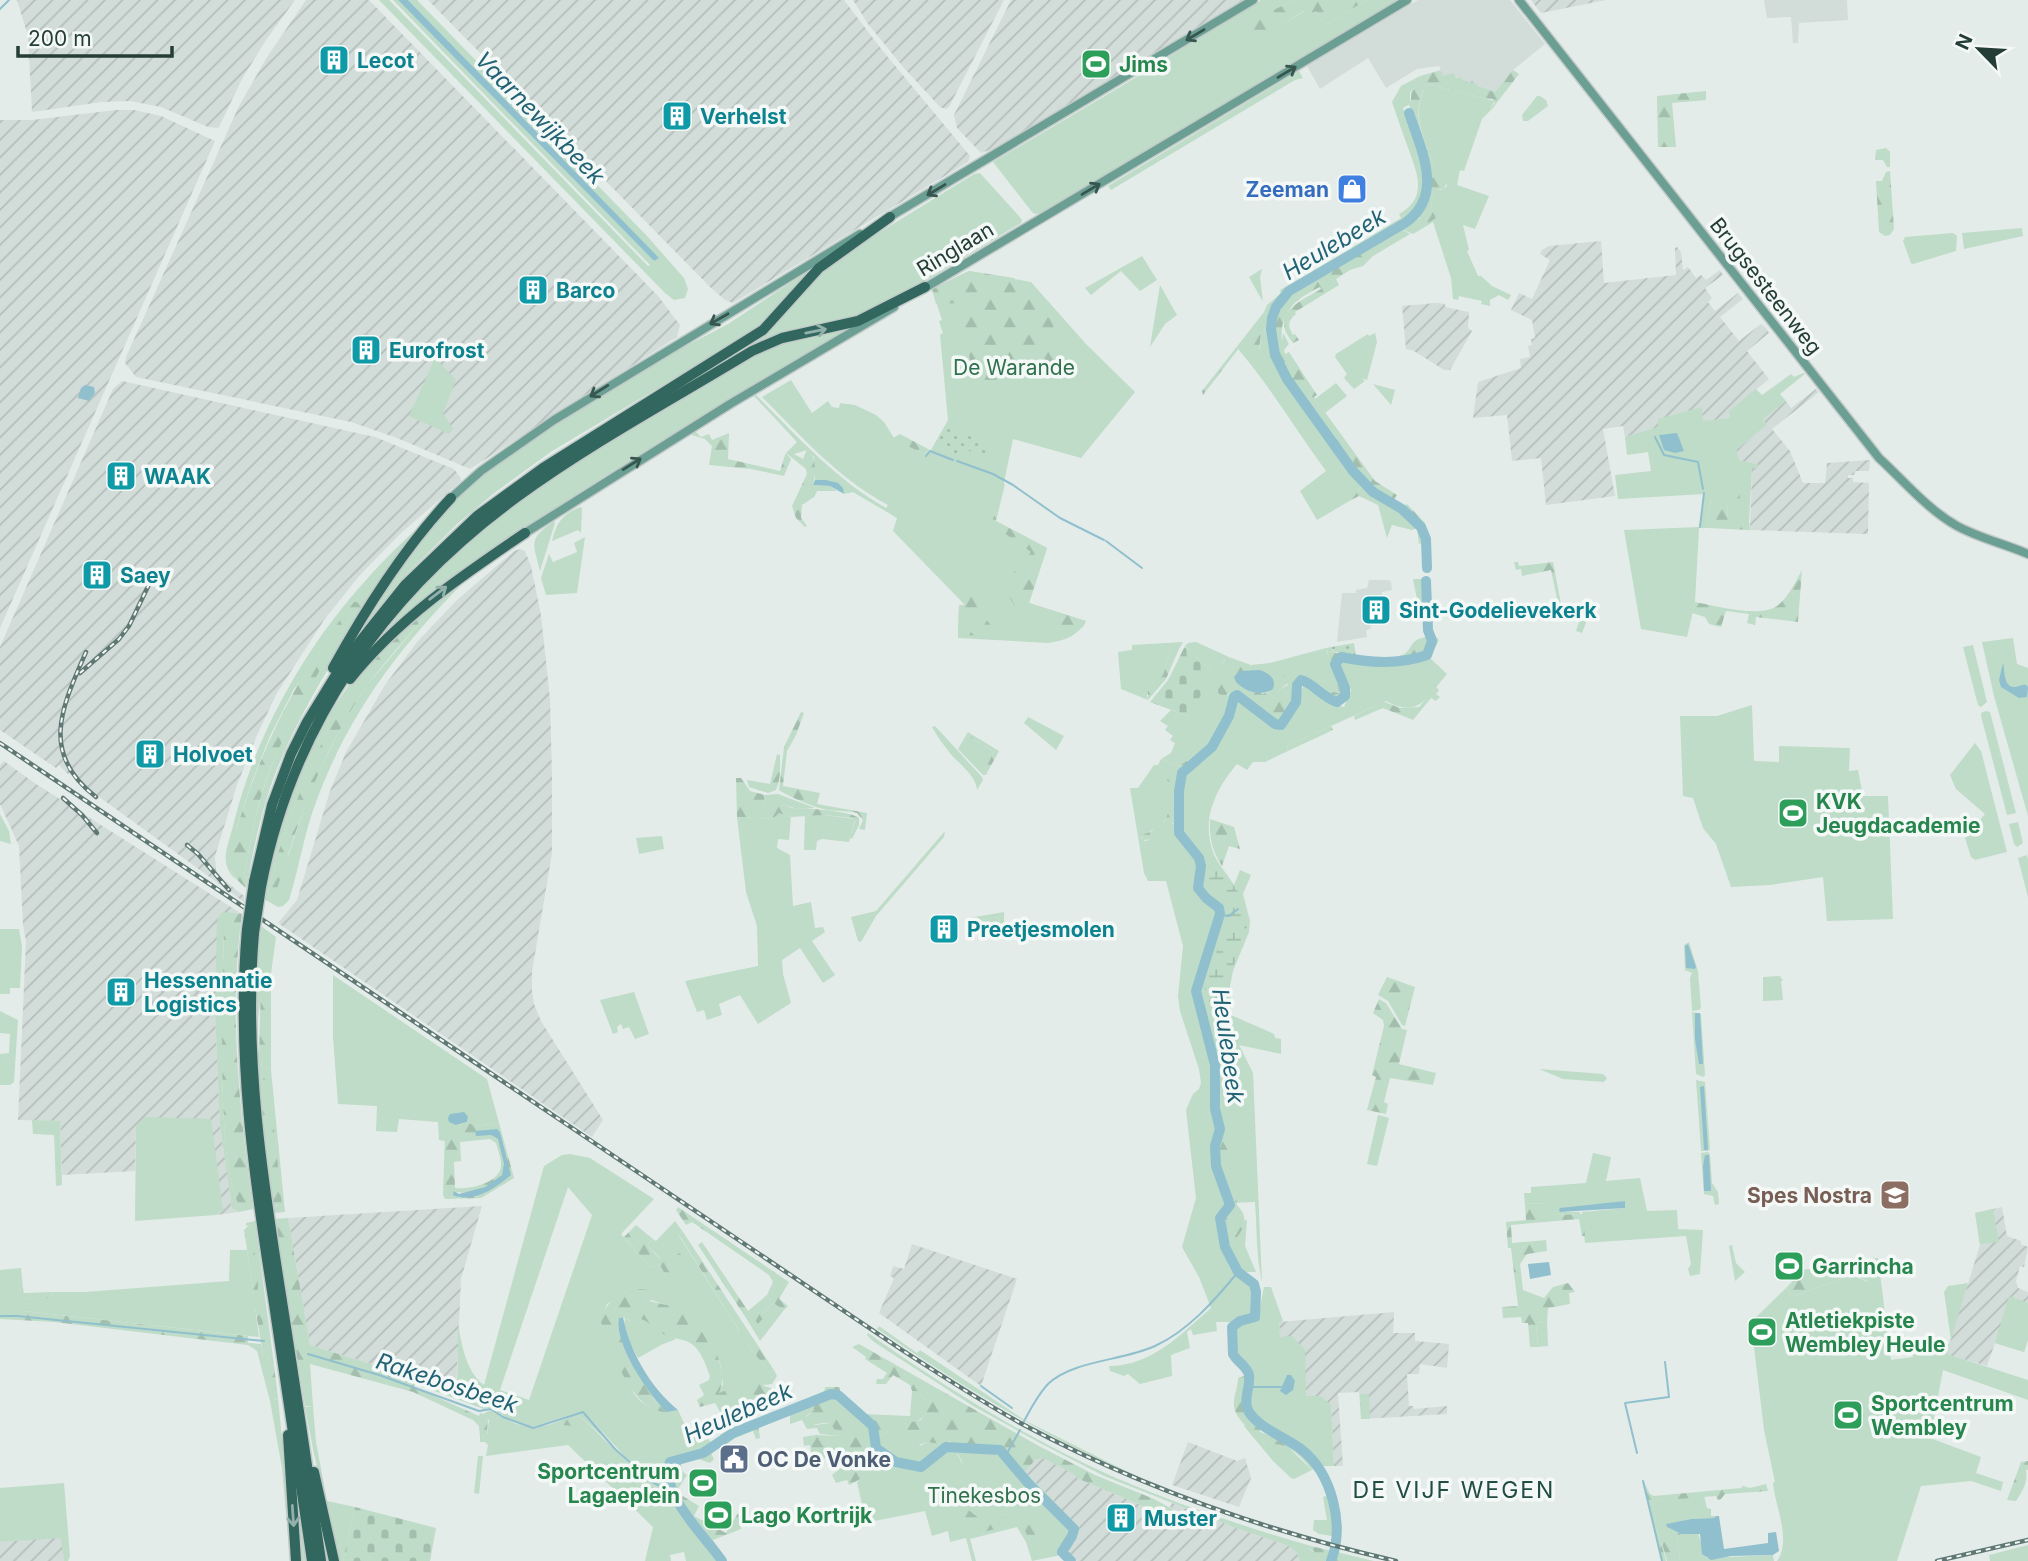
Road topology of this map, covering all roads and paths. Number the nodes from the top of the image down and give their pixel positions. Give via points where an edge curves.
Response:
1 (1253, 0) edge
2 (1407, 0) edge
3 (1519, 0) edge
4 (890, 217) junction
5 (925, 287) junction
6 (732, 357) junction
7 (706, 372) junction
8 (451, 498) joint
9 (525, 533) joint
10 (2026, 552) edge
11 (327, 689) junction
12 (325, 709) junction
13 (257, 885) junction
14 (295, 1414) junction
15 (296, 1561) edge
16 (312, 1561) edge
17 (321, 1561) edge
18 (334, 1561) edge

1 -> 4 main road
5 -> 2 main road, Ringlaan
3 - 10 main road, Brugsesteenweg via 1879,458 1950,522
4 - 6 highway via 819,268 773,321
4 -> 8 main road via 554,420
6 -> 5 highway via 782,338 858,321
9 -> 5 main road, Ringlaan
6 - 7 highway
7 - 11 highway via 598,431 477,516 405,585 363,635
7 - 12 highway via 565,463 483,523 389,615
8 - 11 highway via 400,562 348,640 331,670
12 -> 9 highway via 365,660 411,615
11 - 13 highway via 291,754 272,805
12 - 13 highway via 283,800
13 - 14 highway, bridge via 242,1005 247,1114
14 -> 15 highway via 288,1439
14 - 16 highway
14 - 17 highway
14 - 18 highway via 306,1432

